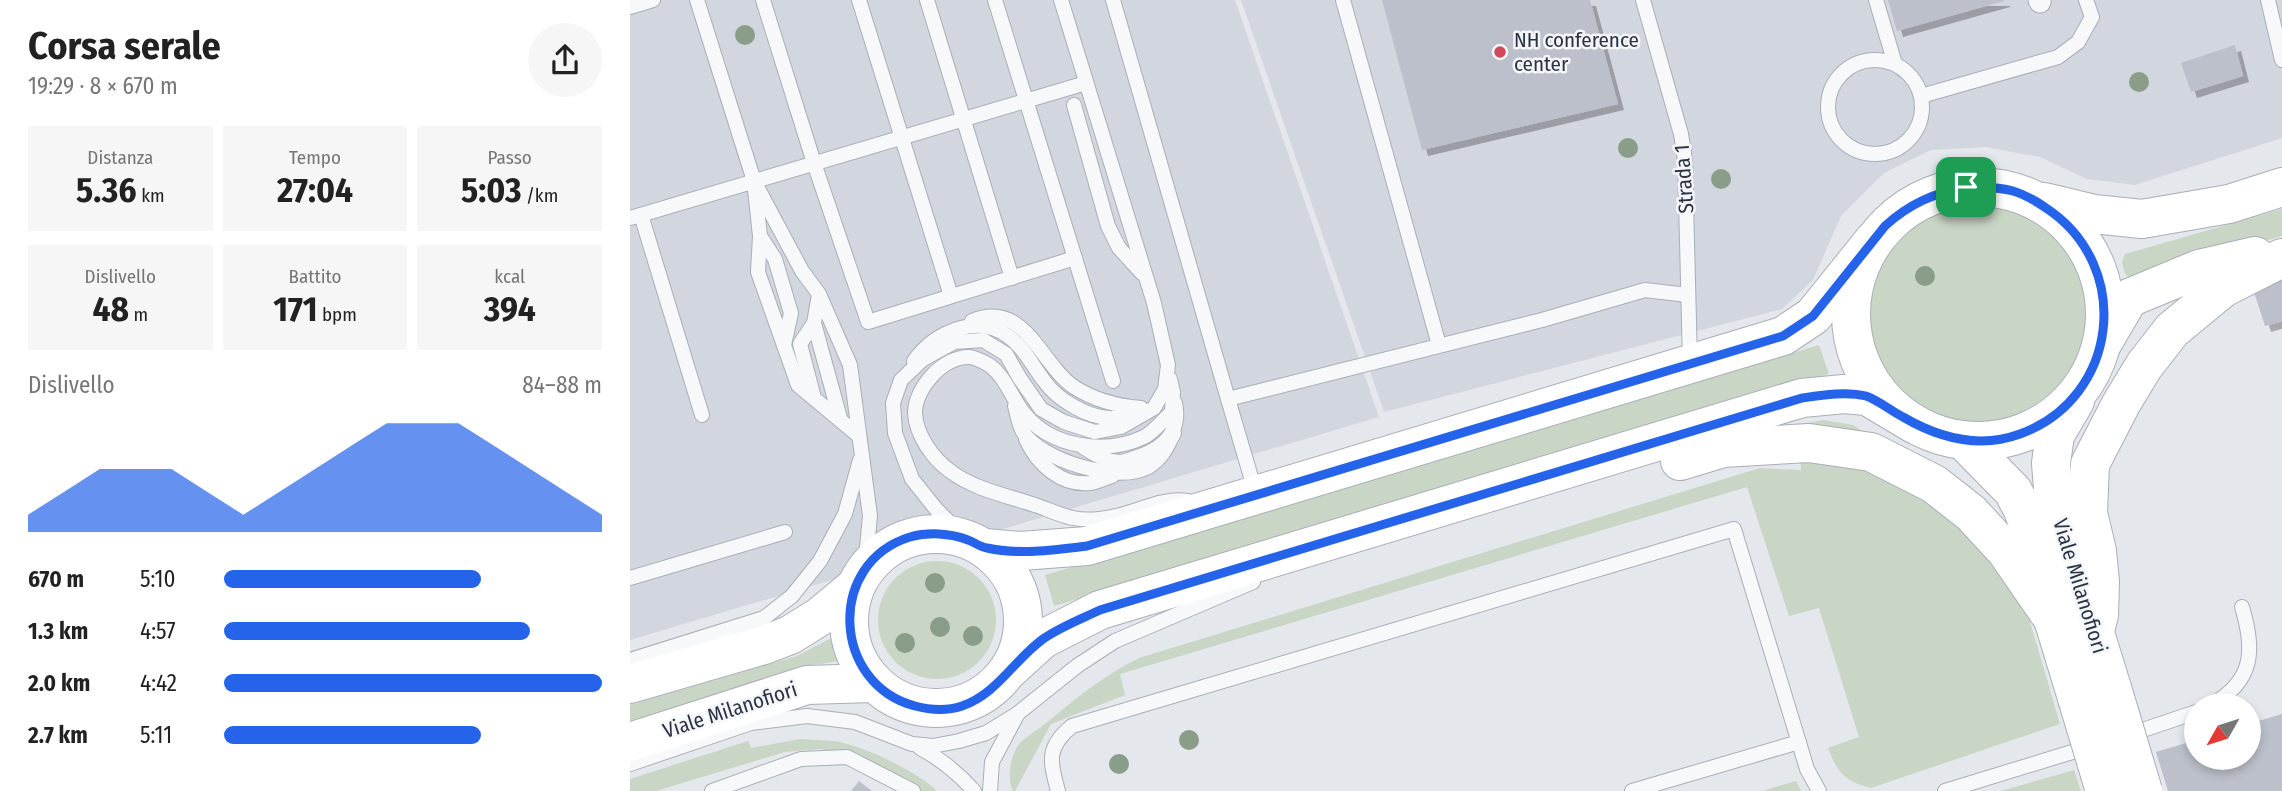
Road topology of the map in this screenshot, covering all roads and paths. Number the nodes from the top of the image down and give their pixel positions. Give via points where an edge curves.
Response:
1 (653, 0) edge
2 (697, 0) edge
3 (763, 0) edge
4 (859, 0) edge
5 (927, 0) edge
6 (995, 0) edge
7 (1061, 0) edge
8 (1113, 0) edge
9 (1343, 0) edge
10 (1643, 0) edge
11 (1876, 0) edge
12 (2086, 0) edge
13 (2274, 4) edge
14 (630, 7) edge
15 (2282, 60) edge
16 (1895, 64) junction
17 (1086, 83) junction
18 (1921, 96) junction
19 (1025, 101) junction
20 (1074, 105) dead end
21 (963, 119) junction
22 (901, 138) junction
23 (814, 163) junction
24 (754, 181) junction
25 (2282, 187) edge
26 (2032, 199) junction
27 (635, 216) edge
28 (1874, 240) junction
29 (2282, 249) edge
30 (1075, 258) junction
31 (2282, 258) edge
32 (1146, 276) junction
33 (1012, 278) junction
34 (819, 294) junction
35 (1688, 295) junction
36 (951, 296) junction
37 (814, 323) junction
38 (2101, 343) junction
39 (1439, 345) junction
40 (1690, 364) junction
41 (1168, 365) junction
42 (901, 380) junction
43 (1113, 381) dead end
44 (2084, 384) junction
45 (1009, 388) junction
46 (1173, 392) junction
47 (814, 398) junction
48 (1228, 400) junction
49 (1154, 408) junction
50 (702, 415) dead end
51 (840, 418) junction
52 (1914, 424) junction
53 (1174, 433) junction
54 (858, 435) junction
55 (1963, 440) junction
56 (1082, 446) junction
57 (862, 455) junction
58 (1503, 488) junction
59 (1256, 495) junction
60 (1216, 507) junction
61 (1387, 523) junction
62 (785, 532) dead end
63 (976, 544) junction
64 (630, 578) edge
65 (860, 578) junction
66 (2242, 607) dead end
67 (2053, 619) junction
68 (2095, 631) junction
69 (630, 660) edge
70 (1010, 669) junction
71 (873, 683) junction
72 (630, 684) edge
73 (2095, 693) junction
74 (2232, 693) edge
75 (1017, 714) junction
76 (2184, 716) edge
77 (630, 741) edge
78 (1799, 741) junction
79 (912, 744) junction
80 (630, 764) edge
81 (712, 791) edge
82 (913, 791) edge
83 (974, 791) edge
84 (990, 791) edge
85 (1058, 791) edge
86 (1632, 791) edge
87 (1819, 791) edge
88 (1945, 791) edge
89 (2105, 791) edge
90 (2143, 791) edge

1 - 14 lane
2 - 24 lane
3 - 23 lane
4 - 22 lane
5 - 21 lane
6 - 19 lane
7 - 17 lane
8 - 48 lane
9 - 39 lane
10 - 35 lane, Strada 1 via 1685,160
11 - 16 lane
12 - 18 lane via 2092,17 2078,42 2058,57
13 - 15 lane
16 - 18 lane via 1911,77
16 - 18 lane via 1864,61 1838,78 1828,107 1838,136 1865,153 1895,149 1918,127
17 - 19 lane
17 - 32 lane
19 - 21 lane
19 - 30 lane
20 - 32 lane via 1108,226 1119,248
21 - 22 lane
21 - 33 lane
22 - 23 lane
22 - 36 lane
23 - 24 lane
23 - 36 lane via 868,322
24 - 27 lane
24 - 34 lane
24 - 47 lane via 760,236 775,258 791,313 784,345 798,385
25 - 26 main road via 2229,204 2142,219 2094,214
26 - 28 main road via 1990,187 1942,191 1898,214
26 - 38 main road via 2074,231 2096,266 2105,315
27 - 50 lane
28 - 40 main road via 1827,301 1796,329
28 - 52 main road via 1851,297 1853,342 1878,393
29 - 38 main road via 2199,269 2129,298
30 - 33 lane
30 - 43 lane
31 - 68 main road via 2223,288 2172,330 2120,404 2090,464 2087,485 2100,582
32 - 41 lane
33 - 36 lane
34 - 37 lane
34 - 54 lane via 850,365
35 - 39 lane via 1645,290
35 - 40 lane, Strada 1
37 - 47 lane via 800,344
37 - 51 lane
38 - 44 main road
39 - 48 lane
40 - 59 main road
41 - 46 lane
41 - 49 lane via 1165,389
42 - 49 lane via 923,359 954,342 983,340 1006,354 1041,409 1064,422 1095,432 1121,426
42 - 49 lane via 925,346 951,330 978,318 1002,318 1025,329 1074,387 1110,404
42 - 63 lane via 893,403 895,433 912,479 936,509
44 - 55 main road via 2042,424 2009,437
44 - 68 main road, Viale Milanofiori via 2055,435 2051,482
45 - 53 lane via 1035,458 1063,480 1089,483 1146,468 1163,455
45 - 56 lane via 1023,413 1041,430
45 - 60 lane via 992,367 971,357 940,368 920,392 917,426 933,455 949,471 970,483 1074,519 1116,516 1166,500
46 - 53 lane via 1178,415
46 - 56 lane via 1172,412 1147,435 1119,446
47 - 51 lane
48 - 59 lane
51 - 54 lane
52 - 55 main road
52 - 58 main road via 1867,396 1802,398
53 - 56 lane via 1153,451 1121,462 1102,458
54 - 57 lane
55 - 67 main road, Viale Milanofiori via 2013,491 2023,510 2043,567
57 - 65 lane via 870,516
57 - 69 lane via 845,514 820,561 792,597 764,618
58 - 61 main road
58 - 67 main road via 1614,480 1723,448 1809,443 1871,452 1934,484 1971,513 2006,551
59 - 60 main road
60 - 63 main road via 1087,546 1021,551
61 - 70 main road via 1100,610 1044,639
61 - 75 lane via 1115,641
62 - 64 lane
63 - 65 main road via 939,533 910,537 885,550
63 - 70 main road via 1005,567 1018,590 1024,617 1021,644
65 - 71 main road via 848,621 855,655
65 - 72 main road via 819,617 790,635
66 - 74 lane via 2250,654
67 - 73 main road, Viale Milanofiori
68 - 73 main road, Viale Milanofiori
70 - 71 main road via 980,697 961,706 930,710 899,702
71 - 77 main road, Viale Milanofiori via 807,685
73 - 89 main road, Viale Milanofiori, bridge
73 - 90 main road, Viale Milanofiori, bridge
75 - 79 lane via 986,733 959,741
75 - 84 lane via 992,762
76 - 88 lane
78 - 85 lane via 1734,529 1072,726 1058,737 1050,763
78 - 86 lane
78 - 87 lane
79 - 80 lane via 855,722 807,716 751,723
79 - 83 lane via 934,755
81 - 82 lane via 801,759 847,757

